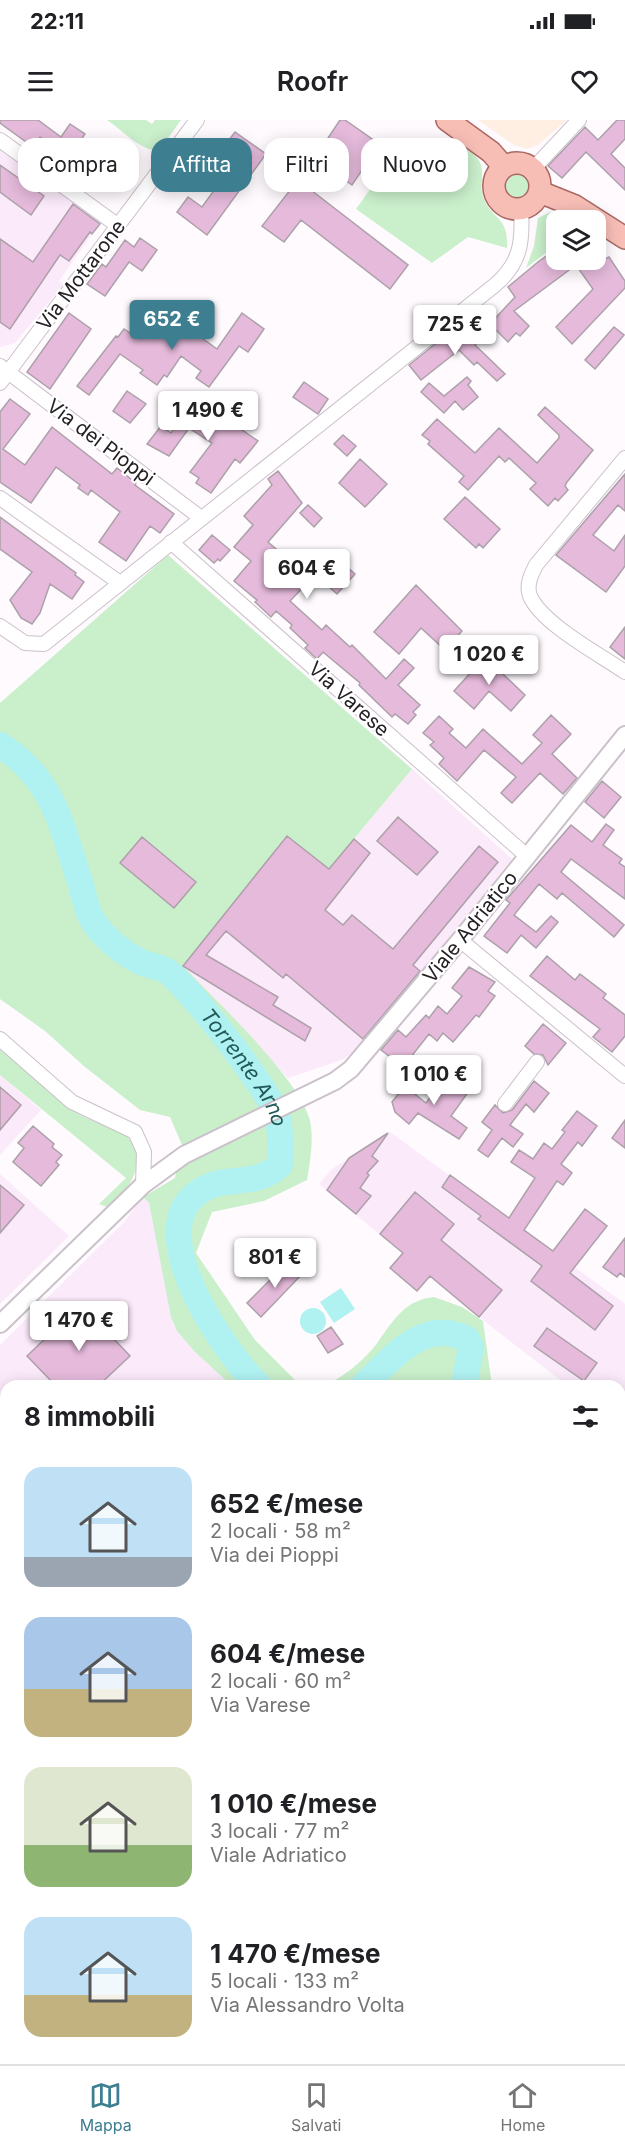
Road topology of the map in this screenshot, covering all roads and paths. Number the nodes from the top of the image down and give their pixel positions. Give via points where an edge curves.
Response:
1 (197, 120) edge
2 (447, 120) edge
3 (579, 120) edge
4 (0, 140) edge
5 (504, 167) junction
6 (533, 169) junction
7 (540, 192) junction
8 (521, 210) junction
9 (117, 225) junction
10 (625, 238) edge
11 (3, 374) edge
12 (625, 458) edge
13 (0, 498) edge
14 (201, 518) junction
15 (171, 542) junction
16 (120, 584) junction
17 (0, 626) edge
18 (625, 672) edge
19 (625, 735) edge
20 (528, 857) junction
21 (460, 940) junction
22 (0, 1039) edge
23 (537, 1062) dead end
24 (625, 1076) edge
25 (505, 1104) dead end
26 (143, 1185) junction
27 (0, 1324) edge

1 - 9 street, Via Mottarone
2 - 5 main road via 491,152
3 - 6 street
4 - 9 street
5 - 6 main road via 515,163
5 - 8 main road via 494,185 497,198 508,208
6 - 7 main road via 538,175
7 - 8 main road via 533,204
7 - 10 main road via 575,206
8 - 14 street via 520,252 506,276
9 - 11 street, Via Mottarone
11 - 14 street, Via dei Pioppi
12 - 18 street via 536,565 529,579 529,594 549,619
13 - 16 street
14 - 15 street
15 - 16 street
15 - 20 street, Via Varese
16 - 17 street via 44,644 25,643
19 - 20 street, Viale Adriatico
20 - 21 street, Viale Adriatico
21 - 24 street
21 - 26 street, Viale Adriatico via 351,1069 335,1081 184,1155
22 - 26 street via 72,1102 135,1132 144,1152
23 - 25 street
26 - 27 street, Viale Adriatico

